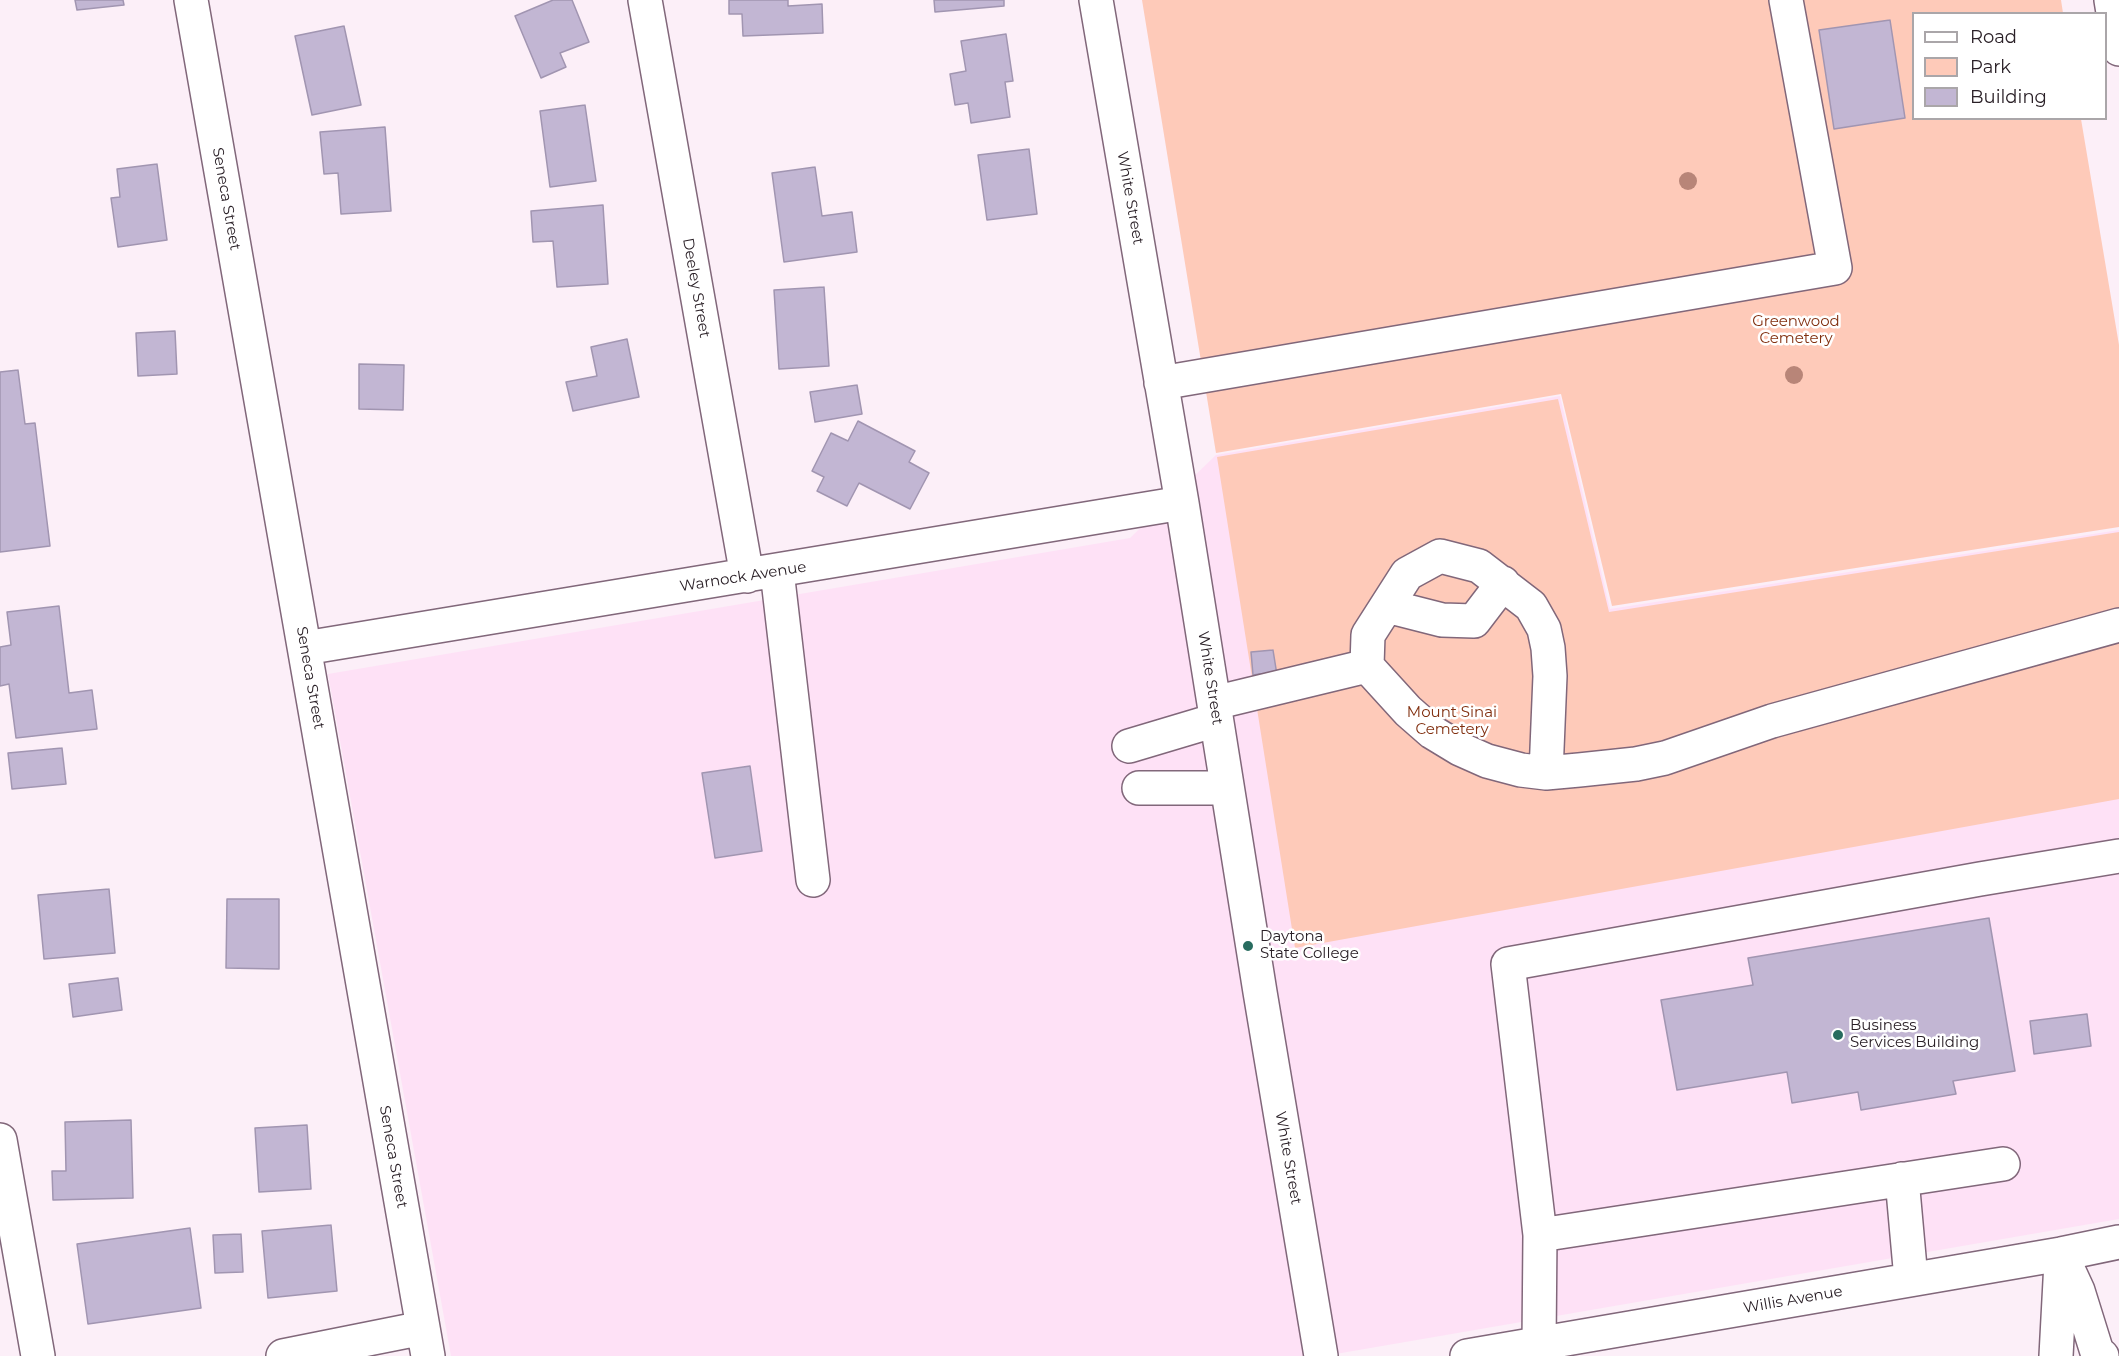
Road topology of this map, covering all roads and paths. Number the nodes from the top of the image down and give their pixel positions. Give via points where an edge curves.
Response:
1 (191, 0) edge
2 (645, 0) edge
3 (1786, 0) edge
4 (2111, 0) edge
5 (1105, 1) edge
6 (2119, 48) edge
7 (1161, 383) junction
8 (1182, 503) junction
9 (762, 574) junction
10 (1503, 583) junction
11 (1387, 606) junction
12 (2119, 625) edge
13 (305, 648) junction
14 (1367, 666) junction
15 (1215, 712) junction
16 (1129, 746) dead end
17 (1546, 773) junction
18 (1139, 788) dead end
19 (1227, 788) junction
20 (2119, 856) edge
21 (813, 880) dead end
22 (0, 1140) edge
23 (2003, 1164) dead end
24 (1902, 1179) junction
25 (1540, 1235) junction
26 (2119, 1242) edge
27 (2061, 1254) junction
28 (1911, 1279) junction
29 (425, 1342) edge
30 (1539, 1344) junction
31 (38, 1356) edge
32 (283, 1356) edge
33 (1321, 1356) edge
34 (1467, 1356) edge
35 (2056, 1356) edge
36 (2102, 1356) edge

1 - 13 street, Seneca Street
2 - 9 street, Deeley Street
3 - 7 street via 1835,268
4 - 6 street
5 - 7 street, White Street
7 - 8 street, White Street
8 - 9 street, Warnock Avenue
8 - 15 street, White Street
9 - 13 street, Warnock Avenue
9 - 21 street, Deeley Street
10 - 11 street via 1474,621 1442,620
10 - 11 street via 1479,566 1440,556 1407,574
10 - 17 street via 1531,606 1544,629 1550,676
11 - 14 street via 1368,636
12 - 17 street via 1772,721 1665,758
13 - 29 street, Seneca Street
14 - 15 street
14 - 17 street via 1408,711 1460,749 1487,761
15 - 16 street
15 - 19 street, White Street
18 - 19 street
19 - 33 street, White Street
20 - 25 street via 1508,964
22 - 31 street
23 - 24 street
24 - 25 street
24 - 28 street
25 - 30 street
26 - 27 street, Willis Avenue
27 - 28 street, Willis Avenue
27 - 35 street
27 - 36 street via 2078,1291 2097,1352
28 - 30 street, Willis Avenue
29 - 32 street
30 - 34 street, Willis Avenue

